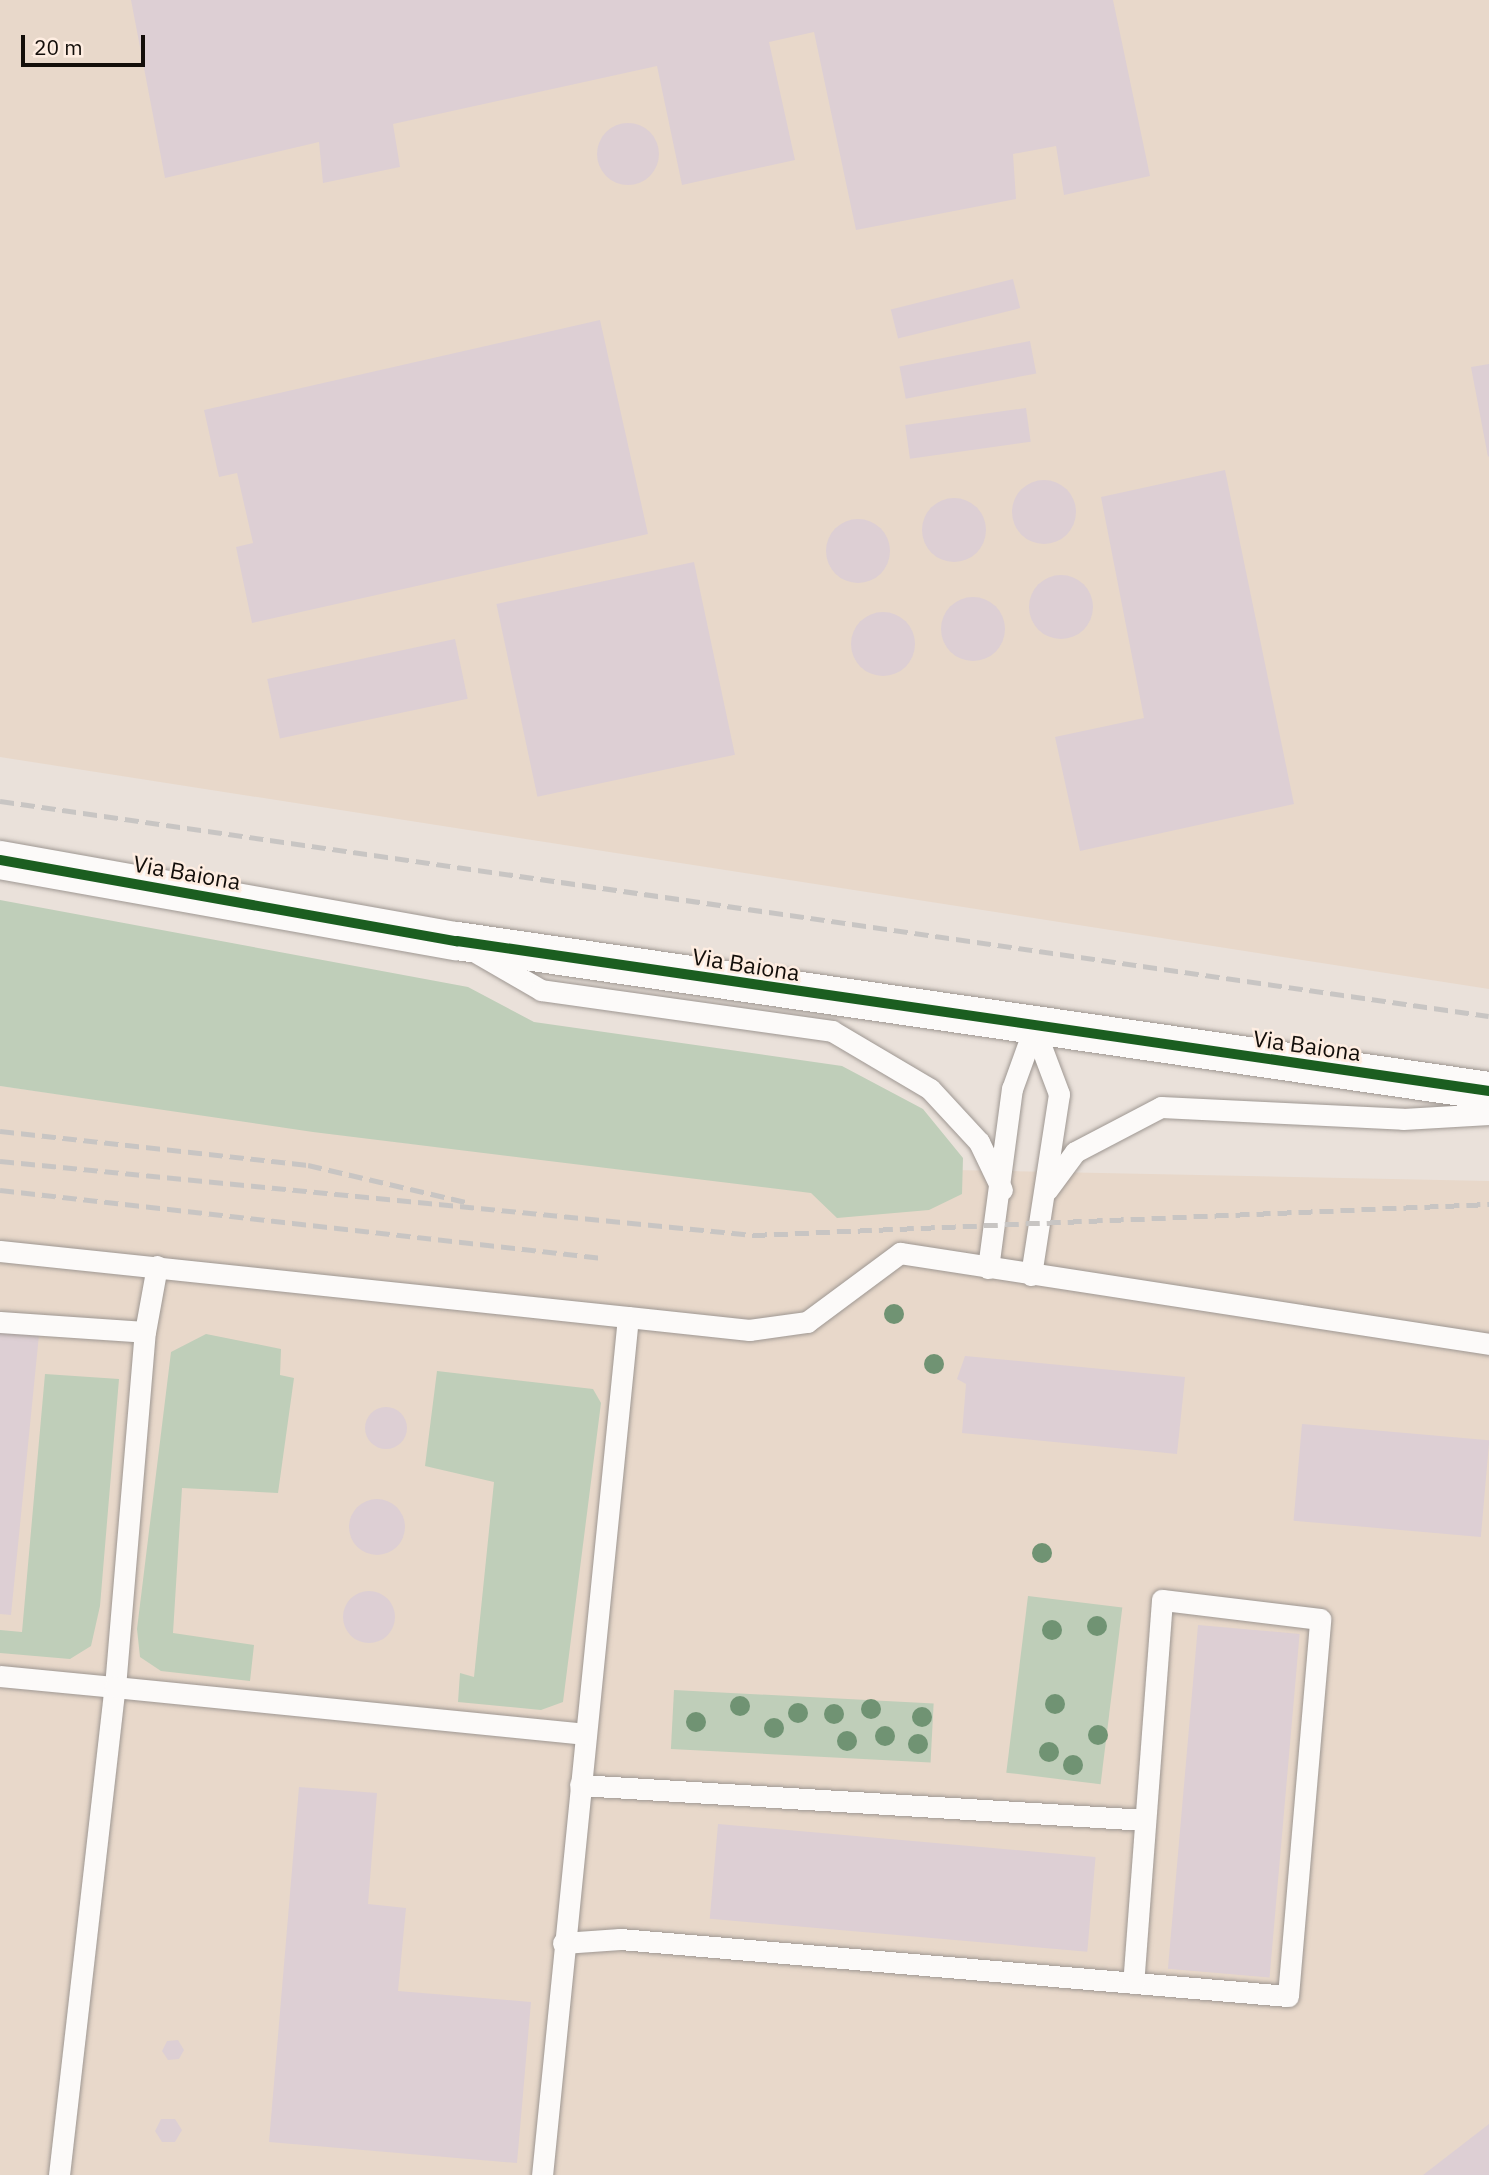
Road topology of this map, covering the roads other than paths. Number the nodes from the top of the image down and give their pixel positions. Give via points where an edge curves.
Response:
1 (0, 860) edge
2 (457, 941) junction
3 (1034, 1028) junction
4 (1489, 1091) edge
5 (1489, 1114) edge
6 (1002, 1190) junction
7 (1047, 1190) junction
8 (0, 1251) edge
9 (157, 1266) junction
10 (988, 1268) junction
11 (1031, 1275) junction
12 (628, 1317) junction
13 (0, 1322) edge
14 (145, 1332) junction
15 (1489, 1344) edge
16 (0, 1676) edge
17 (115, 1687) junction
18 (586, 1734) junction
19 (580, 1785) junction
20 (1145, 1820) junction
21 (564, 1942) junction
22 (1133, 1983) junction
23 (59, 2175) edge
24 (542, 2175) edge

1 - 2 street, Via Baiona
2 - 3 street, Via Baiona
2 - 6 lane via 541,990 832,1031 930,1089 979,1142
3 - 4 street, Via Baiona
3 - 6 lane via 1012,1089
3 - 7 lane via 1059,1094
5 - 7 lane via 1403,1119 1161,1107 1076,1152
6 - 10 lane
7 - 11 lane
8 - 9 lane
9 - 12 lane
9 - 14 lane
10 - 11 lane
10 - 12 lane via 900,1254 807,1322 795,1324 749,1330
11 - 15 lane
12 - 18 lane
13 - 14 lane
14 - 17 lane
16 - 17 lane
17 - 18 lane
17 - 23 lane
18 - 19 lane
19 - 20 lane
19 - 21 lane
20 - 22 lane
20 - 22 lane via 1162,1600 1320,1619 1288,1996
21 - 22 lane via 620,1939
21 - 24 lane

